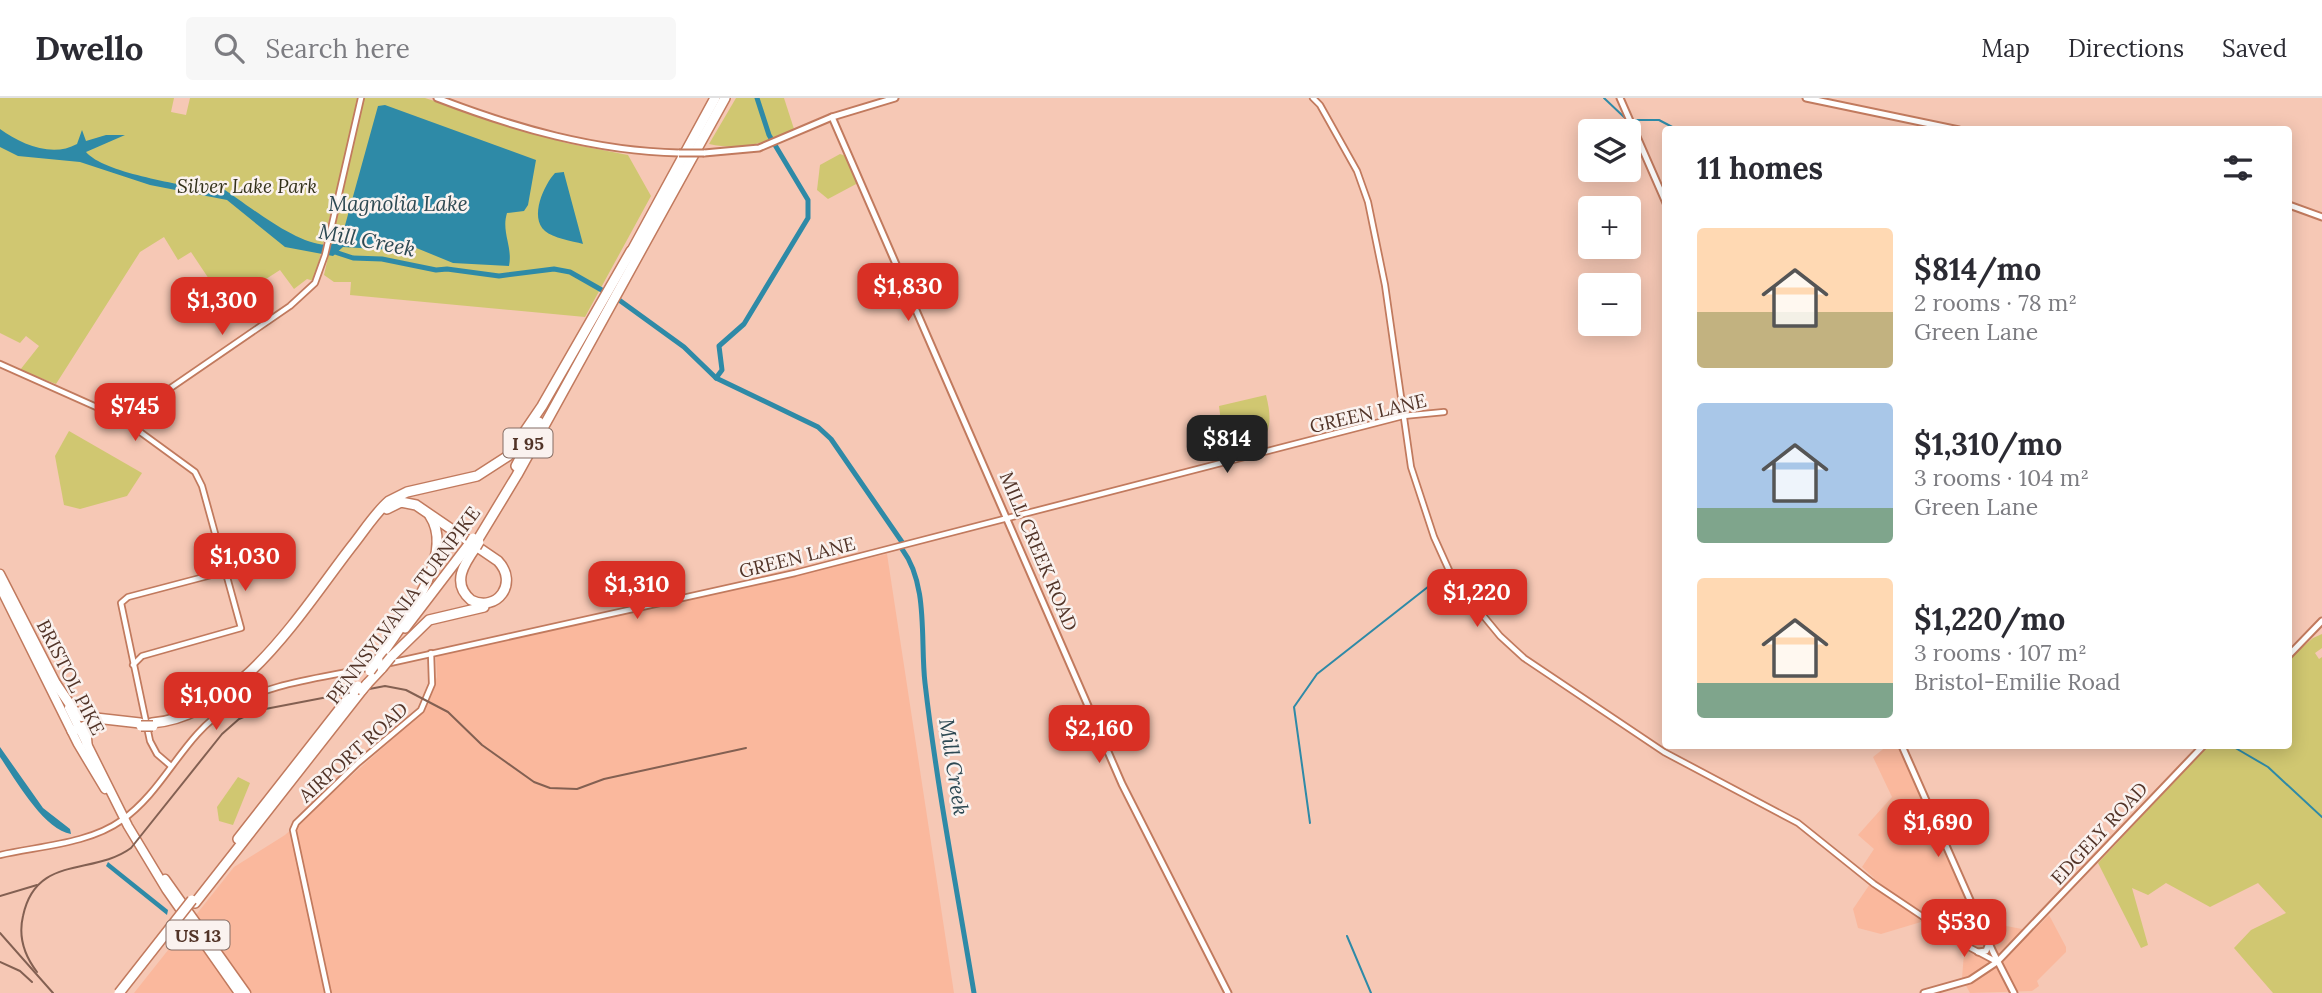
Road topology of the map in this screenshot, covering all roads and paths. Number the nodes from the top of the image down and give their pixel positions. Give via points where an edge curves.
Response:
1 (361, 98) edge
2 (437, 98) edge
3 (715, 98) edge
4 (725, 98) edge
5 (895, 98) edge
6 (1313, 98) edge
7 (1620, 98) edge
8 (1807, 98) edge
9 (832, 117) junction
10 (1940, 126) edge
11 (1662, 194) edge
12 (2292, 206) edge
13 (2322, 217) edge
14 (616, 282) junction
15 (604, 305) junction
16 (0, 364) edge
17 (1444, 412) dead end
18 (1403, 416) junction
19 (124, 420) junction
20 (424, 510) junction
21 (373, 519) junction
22 (1007, 519) junction
23 (475, 543) junction
24 (224, 565) junction
25 (0, 573) edge
26 (0, 587) edge
27 (2322, 621) edge
28 (2292, 652) edge
29 (431, 653) junction
30 (381, 664) junction
31 (133, 665) junction
32 (56, 684) junction
33 (91, 720) junction
34 (152, 724) junction
35 (74, 727) junction
36 (87, 744) junction
37 (1903, 749) edge
38 (2200, 749) edge
39 (171, 766) junction
40 (112, 796) junction
41 (124, 819) junction
42 (0, 855) edge
43 (160, 875) junction
44 (193, 902) junction
45 (1989, 943) junction
46 (1978, 952) junction
47 (1997, 962) junction
48 (119, 993) edge
49 (125, 993) edge
50 (239, 993) edge
51 (246, 993) edge
52 (328, 993) edge
53 (1228, 993) edge
54 (1924, 993) edge
55 (2014, 993) edge

1 - 19 street via 316,281
2 - 9 main road, bridge via 591,145 634,151 742,152
3 - 14 highway, PENNSYLVANIA TURNPIKE / I 95
4 - 14 highway, PENNSYLVANIA TURNPIKE / I 95
5 - 9 main road
6 - 18 street via 1357,171 1368,202
7 - 11 main road
8 - 10 main road
9 - 22 main road, MILL CREEK ROAD
12 - 13 main road
14 - 15 highway, PENNSYLVANIA TURNPIKE / I 95
15 - 21 highway via 508,456 474,477 397,496
15 - 23 highway, PENNSYLVANIA TURNPIKE / I 95
15 - 23 highway, PENNSYLVANIA TURNPIKE / I 95 via 524,463
16 - 19 street
17 - 18 street, GREEN LANE
18 - 22 street, GREEN LANE
18 - 46 street via 1413,477 1445,566 1508,645 1664,752 1798,823 1874,884
19 - 24 street via 199,476
20 - 23 highway via 503,565 505,590 499,599 488,603 471,600 460,584 462,571
20 - 30 highway via 437,529 438,554
20 - 34 highway via 407,502 389,507 253,672 200,713
21 - 30 highway via 392,502 413,500 496,556 510,576 508,591 499,602 429,620
21 - 34 highway via 281,638 250,670 202,708
22 - 29 street, GREEN LANE via 767,580
22 - 53 main road, MILL CREEK ROAD via 1122,784
23 - 30 highway, PENNSYLVANIA TURNPIKE / I 95
24 - 31 street via 219,573 124,599 121,608
24 - 31 street via 241,628 142,656
25 - 32 highway, BRISTOL PIKE / US 13
26 - 35 highway, BRISTOL PIKE / US 13
27 - 28 main road
29 - 39 street, GREEN LANE via 243,699 205,725
29 - 52 street, AIRPORT ROAD via 431,688 421,710 349,771 293,830
30 - 44 highway, PENNSYLVANIA TURNPIKE / I 95
31 - 39 street via 151,745
32 - 33 highway via 75,714
32 - 35 highway, BRISTOL PIKE / US 13
33 - 34 highway, bridge
33 - 35 highway
33 - 36 highway
35 - 36 highway, BRISTOL PIKE / US 13
35 - 40 highway, BRISTOL PIKE / US 13 via 98,780
36 - 40 highway, BRISTOL PIKE / US 13
37 - 45 main road
38 - 47 main road, EDGELY ROAD
39 - 41 street, GREEN LANE
40 - 41 highway, BRISTOL PIKE / US 13
41 - 42 street, GREEN LANE via 95,833
41 - 43 highway, BRISTOL PIKE / US 13
43 - 50 highway, BRISTOL PIKE / US 13
43 - 51 highway, BRISTOL PIKE / US 13
44 - 48 highway, PENNSYLVANIA TURNPIKE / I 95, bridge
44 - 49 highway, PENNSYLVANIA TURNPIKE / I 95, bridge
45 - 46 main road via 1986,951
45 - 47 main road
46 - 47 street
47 - 54 main road, EDGELY ROAD via 1970,980
47 - 55 main road

